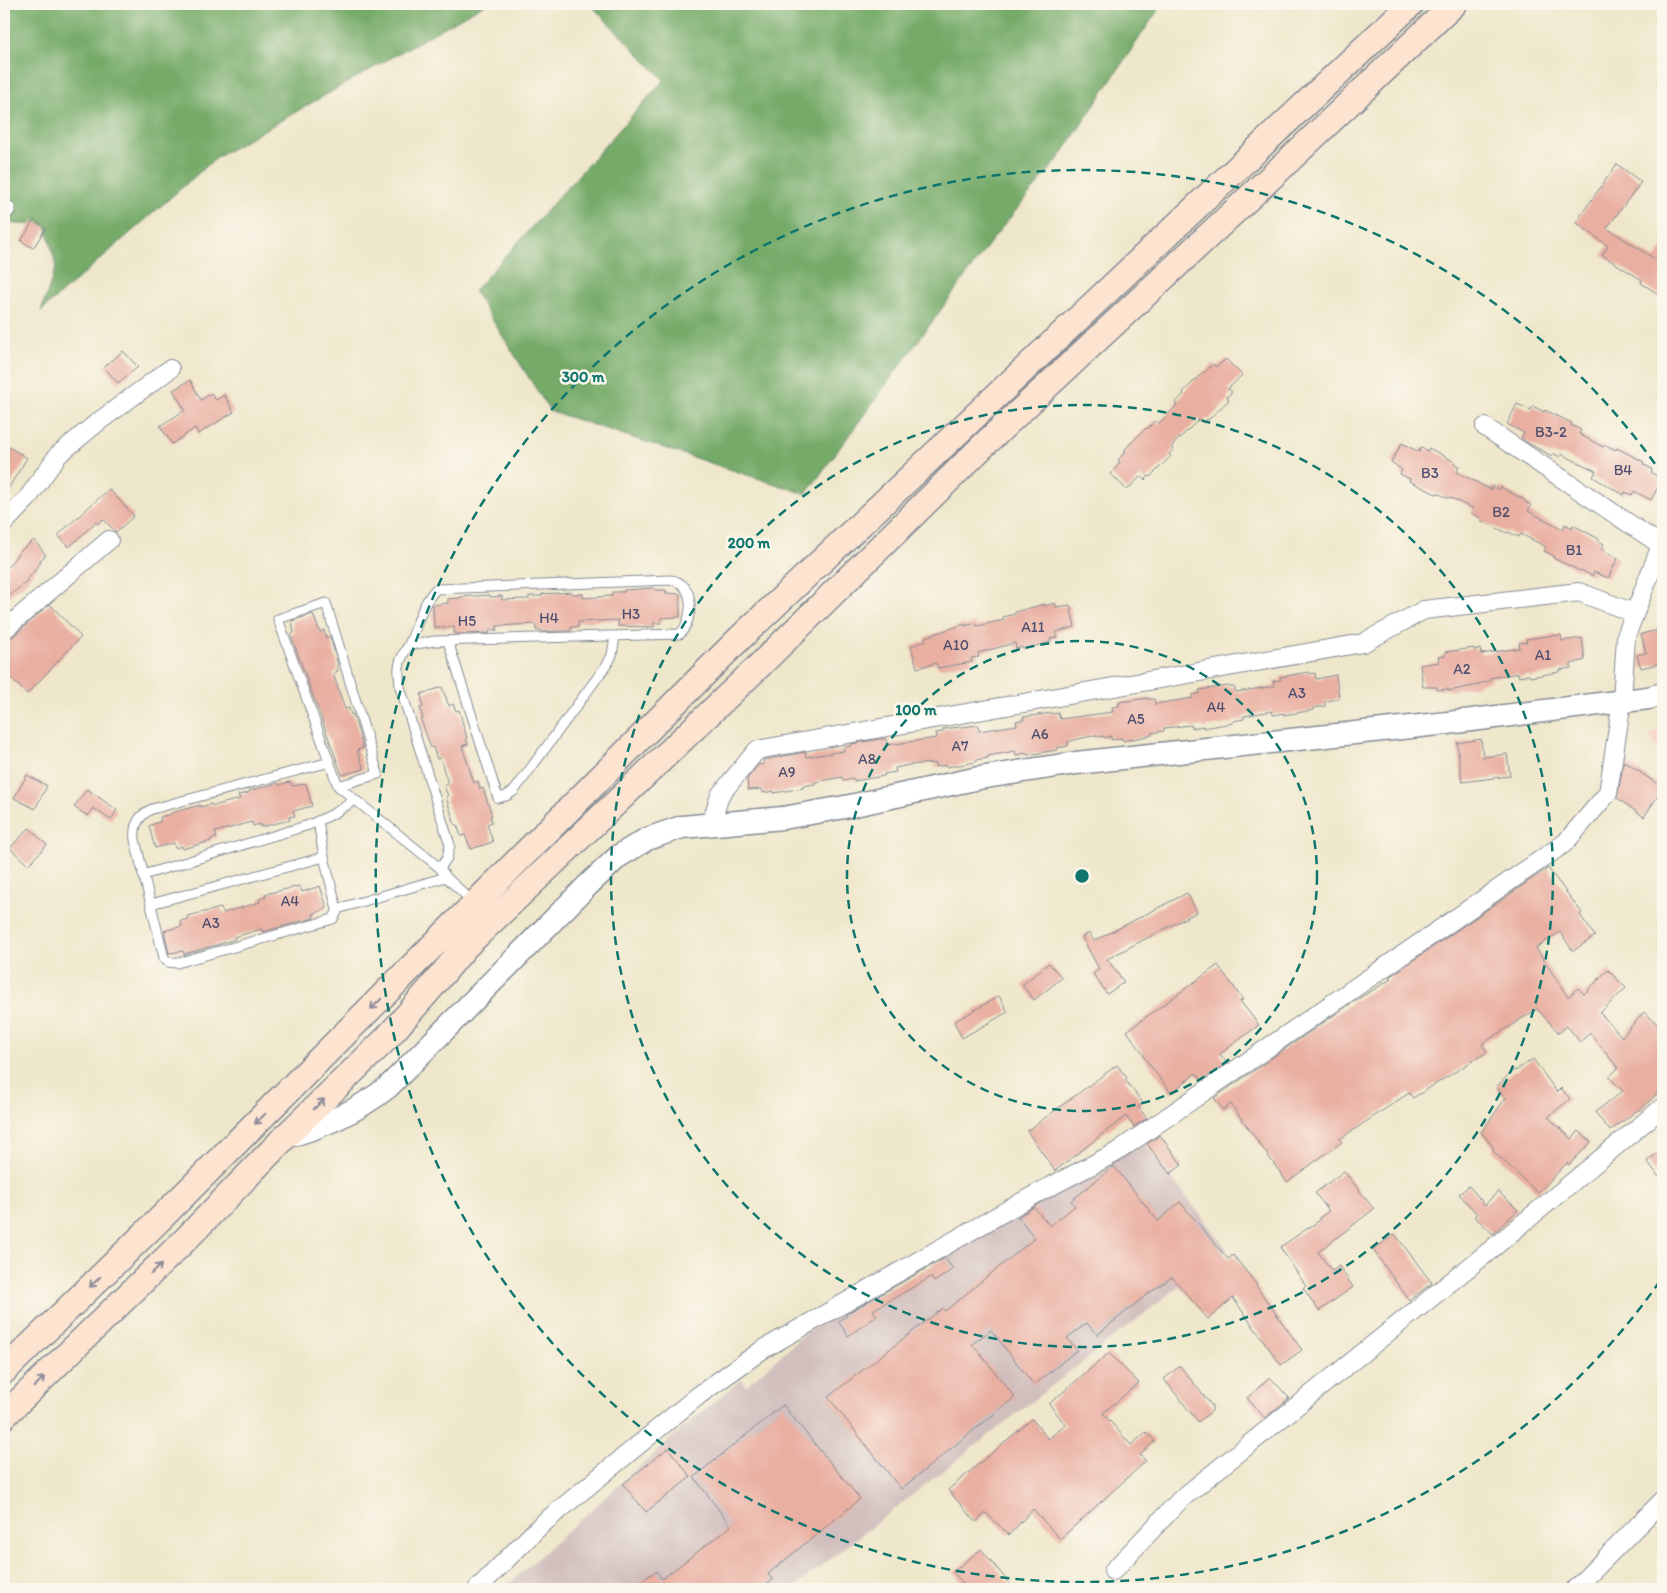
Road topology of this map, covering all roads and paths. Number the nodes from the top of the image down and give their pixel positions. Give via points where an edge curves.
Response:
1 (1411, 4) edge
2 (1454, 4) edge
3 (170, 369) dead end
4 (1485, 427) dead end
5 (4, 523) edge
6 (109, 540) dead end
7 (1634, 613) junction
8 (4, 630) edge
9 (615, 637) junction
10 (448, 641) junction
11 (409, 645) junction
12 (1663, 694) edge
13 (1622, 701) junction
14 (330, 762) junction
15 (338, 786) junction
16 (355, 800) junction
17 (318, 821) junction
18 (711, 824) junction
19 (324, 857) junction
20 (440, 868) junction
21 (143, 875) junction
22 (446, 877) junction
23 (151, 904) junction
24 (475, 904) junction
25 (337, 909) junction
26 (410, 970) junction
27 (430, 989) junction
28 (1663, 1107) edge
29 (285, 1137) junction
30 (4, 1371) edge
31 (4, 1416) edge
32 (1663, 1500) edge
33 (1113, 1570) dead end
34 (477, 1589) edge
35 (1574, 1589) edge

1 - 24 main road via 739,639
2 - 27 main road via 985,444 465,947
3 - 5 street via 58,456
4 - 7 street via 1661,545
6 - 8 street
7 - 13 street via 1626,636
7 - 18 street via 1579,592 1424,610 1363,643 757,750 720,795
9 - 10 lane
9 - 10 lane via 608,663 514,791 498,798
9 - 11 lane via 680,634 689,621 689,594 684,585 670,580 436,589 426,603
10 - 11 lane
11 - 20 lane via 399,667 400,687 450,845 448,858
12 - 13 street
13 - 18 street via 1076,763 979,778 783,818
13 - 34 street via 1608,793 1565,843 1115,1153 1034,1195 762,1350 699,1395 541,1525
14 - 15 lane
14 - 15 lane via 278,619 326,603 378,774
14 - 21 lane via 145,812 139,817 134,832
15 - 16 lane
16 - 17 lane
16 - 20 lane
17 - 19 lane
17 - 21 lane
18 - 29 street via 682,827 646,839 619,856 388,1087 336,1120
19 - 23 lane
19 - 25 lane
20 - 22 lane
21 - 23 lane
22 - 24 lane
22 - 25 lane
23 - 25 lane via 162,954 172,963 330,921 336,916
24 - 26 main road
26 - 27 main road
26 -> 30 main road
29 -> 27 main road via 387,1038
28 - 33 street via 1182,1499
31 -> 29 main road via 186,1239
32 - 35 street

